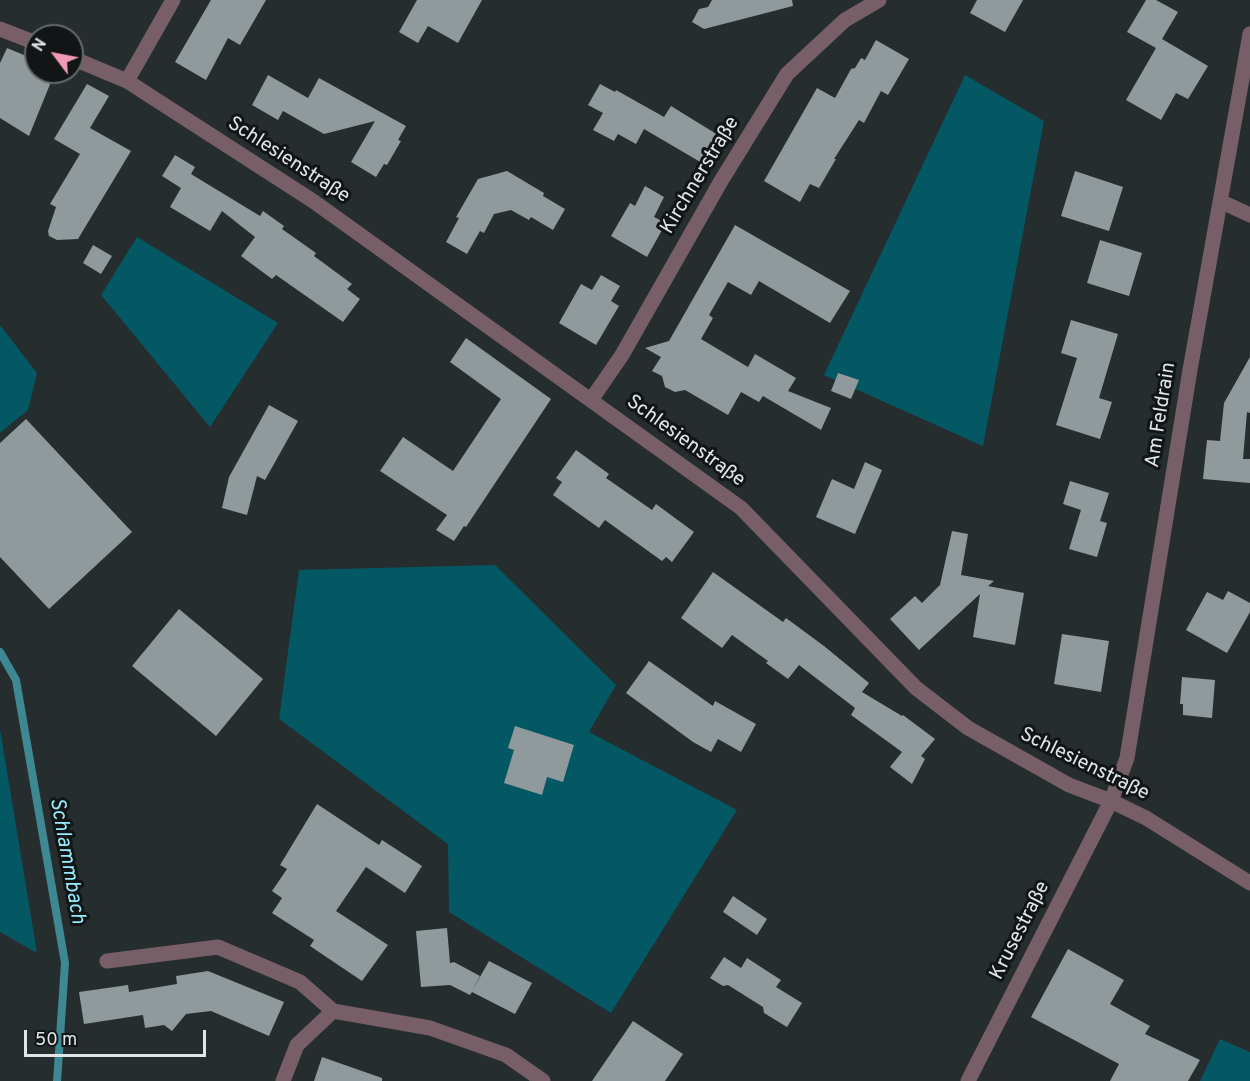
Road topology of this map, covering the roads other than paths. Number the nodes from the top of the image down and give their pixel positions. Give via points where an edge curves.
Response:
1 (172, 0) edge
2 (879, 0) edge
3 (0, 29) edge
4 (1250, 34) edge
5 (24, 39) edge
6 (84, 63) edge
7 (127, 81) junction
8 (1222, 201) junction
9 (1250, 215) edge
10 (591, 400) junction
11 (1112, 801) junction
12 (1250, 883) edge
13 (107, 961) dead end
14 (333, 1011) junction
15 (283, 1081) edge
16 (543, 1081) edge
17 (968, 1081) edge

1 - 7 street
2 - 10 street, Kirchnerstraße via 845,20 787,74 622,355
3 - 5 street
4 - 8 street, Am Feldrain
6 - 7 street, Schlesienstraße
7 - 10 street, Schlesienstraße via 313,201
8 - 9 street
8 - 11 street, Am Feldrain via 1190,370 1127,758
10 - 11 street, Schlesienstraße via 741,508 916,688 968,728 1069,785
11 - 12 street, Schlesienstraße
11 - 17 street, Krusestraße
13 - 14 street via 218,947 300,982
14 - 15 street via 297,1044
14 - 16 street via 430,1028 506,1055

